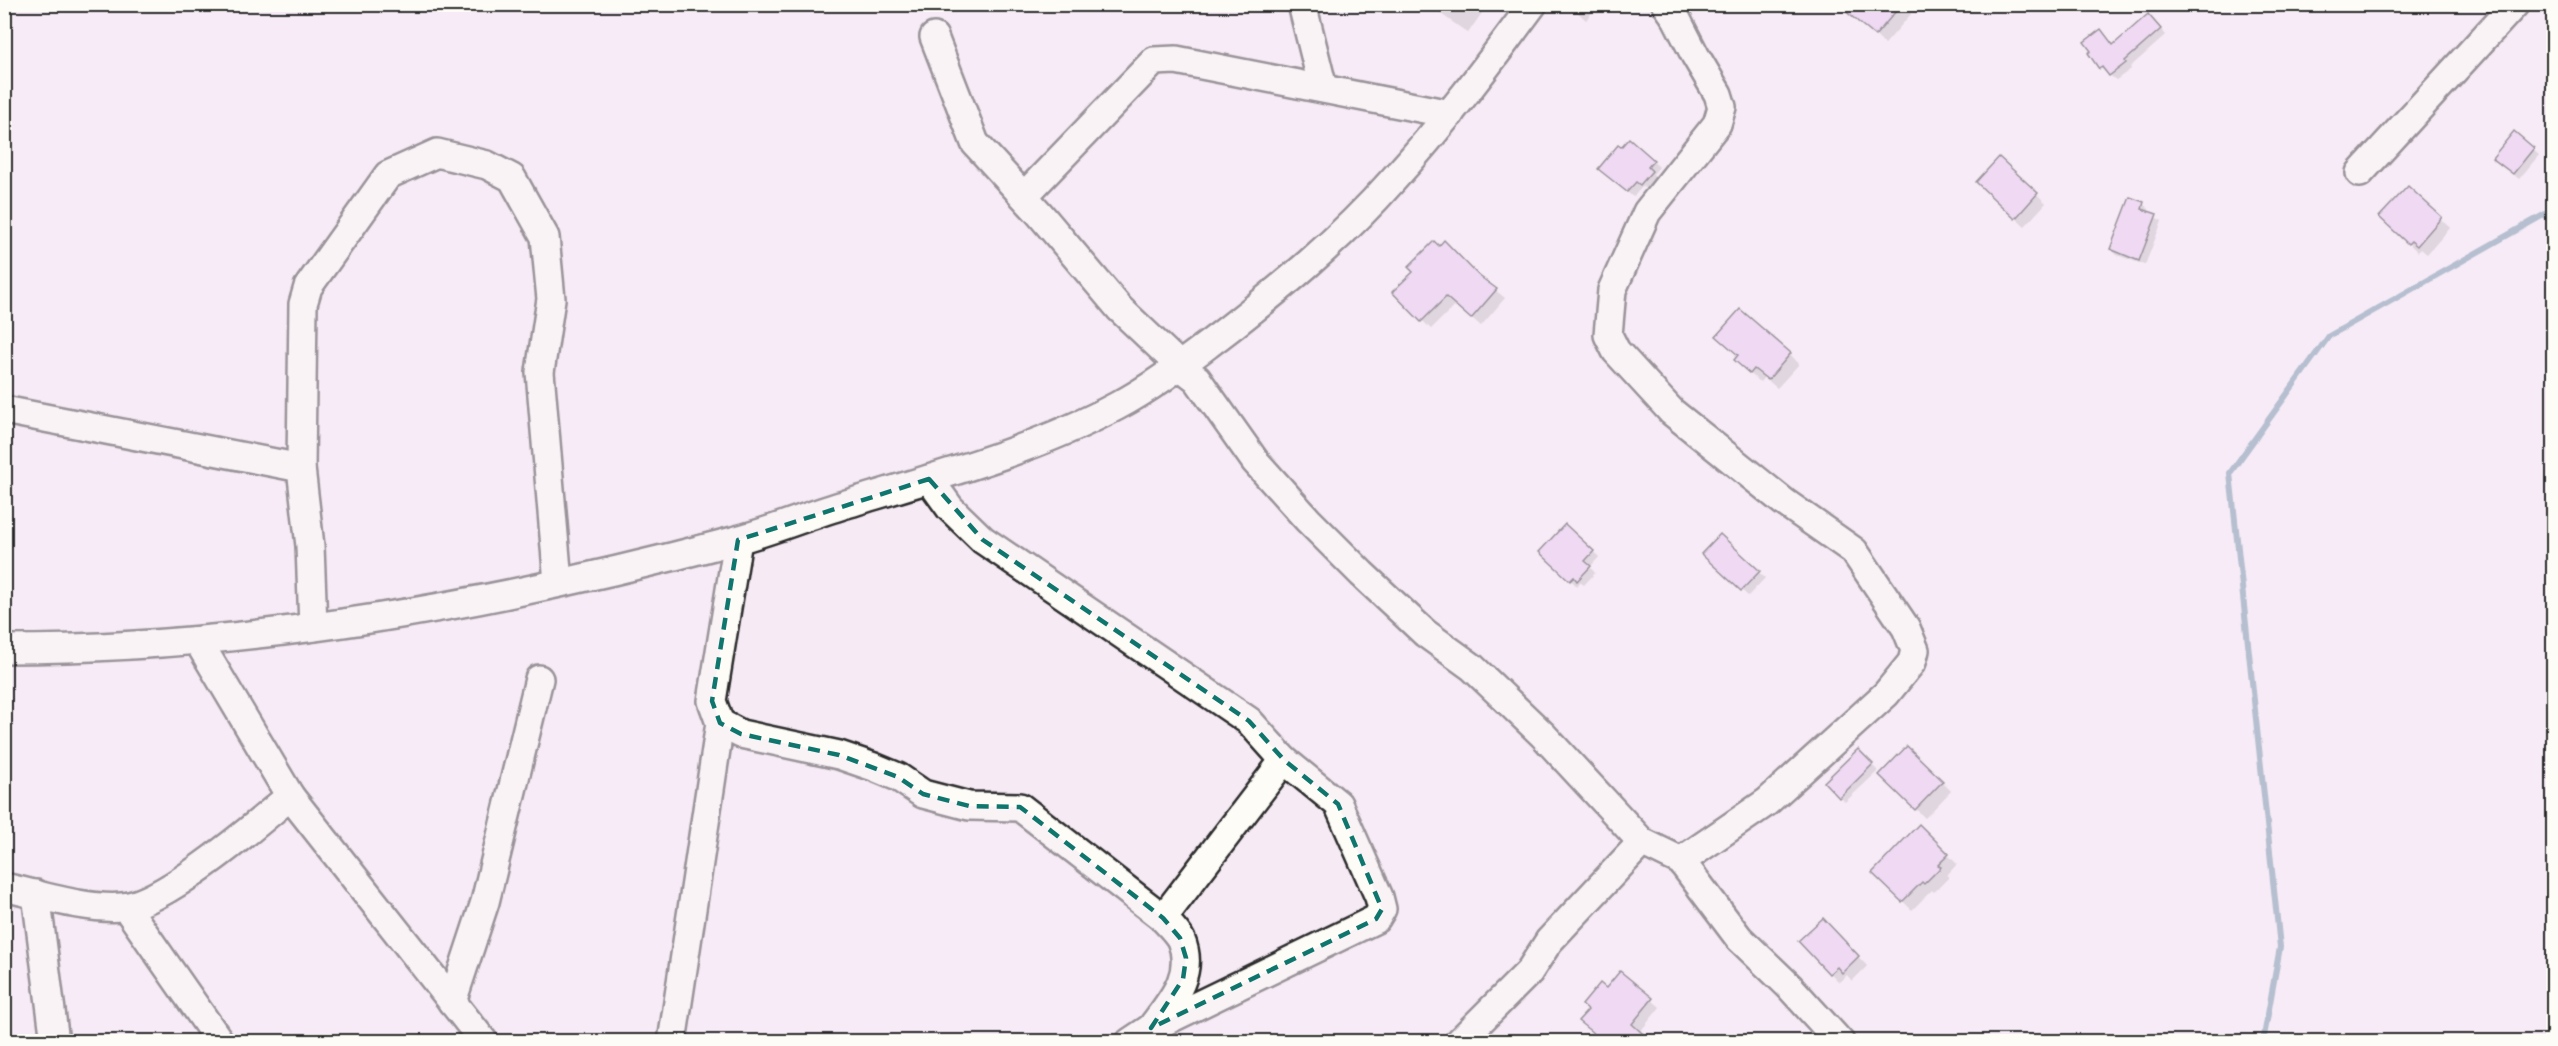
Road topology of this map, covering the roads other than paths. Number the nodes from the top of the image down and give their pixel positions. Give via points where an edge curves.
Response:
1 (1302, 4) edge
2 (1533, 4) edge
3 (1666, 4) edge
4 (2516, 4) edge
5 (934, 37) dead end
6 (1323, 88) junction
7 (1450, 114) junction
8 (2360, 173) dead end
9 (1024, 196) junction
10 (1180, 366) junction
11 (4, 410) edge
12 (301, 468) junction
13 (929, 479) junction
14 (738, 540) junction
15 (558, 582) junction
16 (313, 627) junction
17 (198, 641) junction
18 (4, 649) edge
19 (538, 679) dead end
20 (720, 723) junction
21 (1284, 760) junction
22 (290, 796) junction
23 (1642, 842) junction
24 (1681, 861) junction
25 (4, 887) edge
26 (36, 894) junction
27 (126, 907) junction
28 (1163, 918) junction
29 (452, 1002) junction
30 (1140, 1035) edge
31 (55, 1041) edge
32 (220, 1041) edge
33 (484, 1041) edge
34 (672, 1041) edge
35 (1459, 1041) edge
36 (1840, 1041) edge

1 - 6 street
2 - 7 street
3 - 24 street via 1722,107 1718,124 1647,212 1612,290 1608,335 1616,351 1672,412 1784,502 1854,551 1906,628 1916,650 1912,662 1886,694 1767,802
4 - 8 street
5 - 9 street via 975,143
6 - 7 street
6 - 9 street via 1176,60 1154,62
7 - 10 street via 1340,235 1252,311
9 - 10 street via 1120,309
10 - 13 street via 1119,405 1053,436
10 - 23 street via 1197,379 1255,461 1323,535 1425,633 1480,675 1543,735
11 - 12 street
12 - 15 street via 302,323 308,287 388,175 437,153 487,165 512,178 544,237 550,299 540,372
12 - 16 street via 310,546
13 - 14 street
13 - 21 street via 950,508 983,540 1249,721
14 - 15 street
14 - 20 street via 712,701
15 - 16 street via 478,600
16 - 17 street
17 - 18 street
17 - 22 street
19 - 29 street via 485,902
20 - 28 street via 741,734 839,755 874,767 923,794 969,806 1020,807
20 - 34 street
21 - 28 street
21 - 30 street via 1338,804 1382,909 1376,919
22 - 27 street via 247,833 167,890
22 - 29 street
23 - 24 street
23 - 35 street via 1549,941 1529,972
24 - 36 street via 1739,938
25 - 26 street
26 - 27 street via 105,908
26 - 31 street
27 - 32 street
28 - 30 street via 1180,938 1186,958 1183,979 1174,997
29 - 33 street

